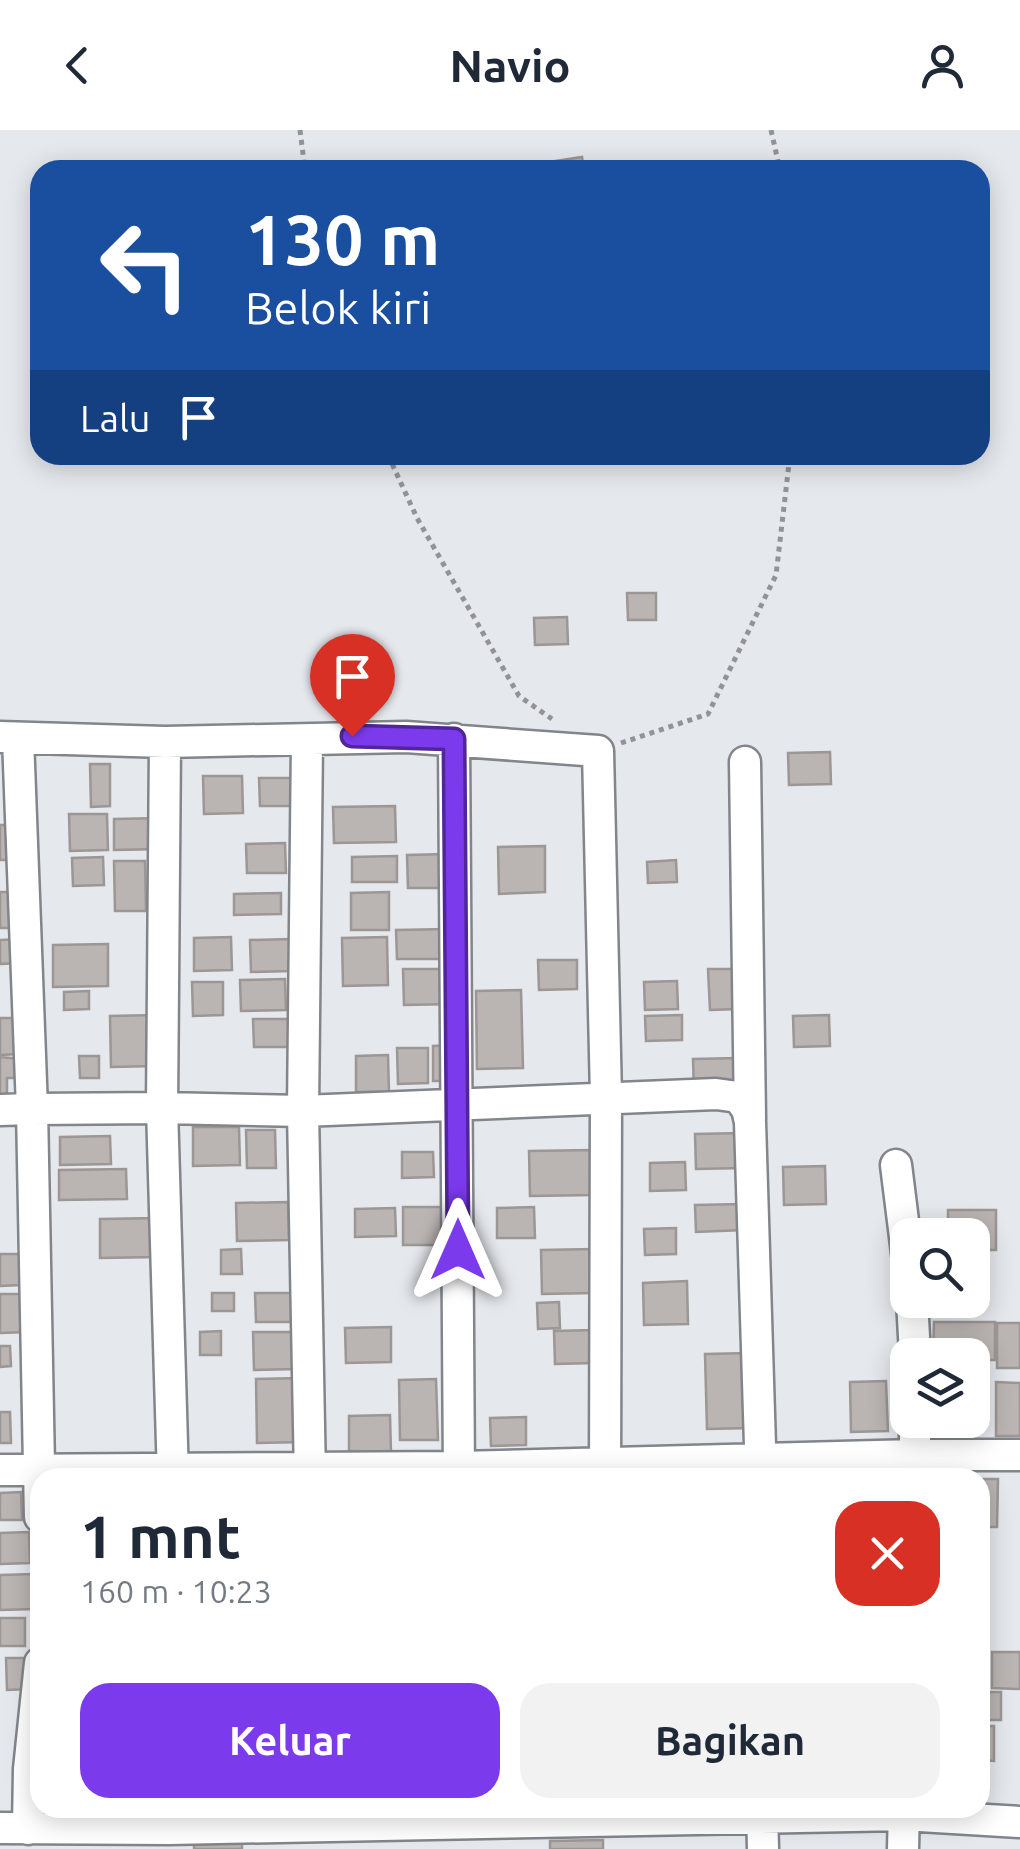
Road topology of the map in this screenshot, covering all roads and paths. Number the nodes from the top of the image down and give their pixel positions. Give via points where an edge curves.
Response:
1 (300, 130) edge
2 (770, 130) edge
3 (304, 160) edge
4 (778, 160) edge
5 (393, 465) edge
6 (789, 465) edge
7 (9, 738) edge
8 (454, 739) junction
9 (307, 740) junction
10 (164, 742) junction
11 (598, 751) junction
12 (745, 762) dead end
13 (606, 1097) junction
14 (458, 1106) junction
15 (162, 1108) junction
16 (32, 1109) junction
17 (0, 1110) edge
18 (303, 1111) junction
19 (750, 1122) junction
20 (896, 1165) dead end
21 (903, 1218) edge
22 (915, 1438) edge
23 (1020, 1456) edge
24 (915, 1466) edge
25 (30, 1468) edge
26 (40, 1468) edge
27 (173, 1468) edge
28 (310, 1468) edge
29 (459, 1468) edge
30 (604, 1468) edge
31 (760, 1468) edge
32 (812, 1468) edge
33 (0, 1470) edge
34 (30, 1759) edge
35 (844, 1818) edge
36 (904, 1818) edge
37 (974, 1818) edge
38 (1020, 1822) edge
39 (460, 1826) edge
40 (610, 1826) edge
41 (763, 1826) edge
42 (312, 1827) edge
43 (14, 1828) edge
44 (169, 1829) edge
45 (903, 1849) edge

1 - 3 path
2 - 4 path
5 - 11 path via 519,696
6 - 11 path via 776,576 708,714
7 - 10 street
7 - 16 street
8 - 9 street
8 - 11 street
8 - 14 street
9 - 10 street
9 - 18 street
10 - 15 street
11 - 13 street
12 - 19 street
13 - 14 street
13 - 19 street via 730,1095 747,1109
13 - 30 street
14 - 18 street
14 - 29 street
15 - 16 street
15 - 18 street
15 - 27 street
16 - 17 street
16 - 26 street
18 - 28 street
19 - 31 street
20 - 21 street
22 - 24 street
23 - 24 street
24 - 32 street
25 - 33 street
34 - 43 street
35 - 41 street
36 - 45 street
37 - 38 street
39 - 40 street
39 - 42 street
40 - 41 street
42 - 44 street
43 - 44 street

